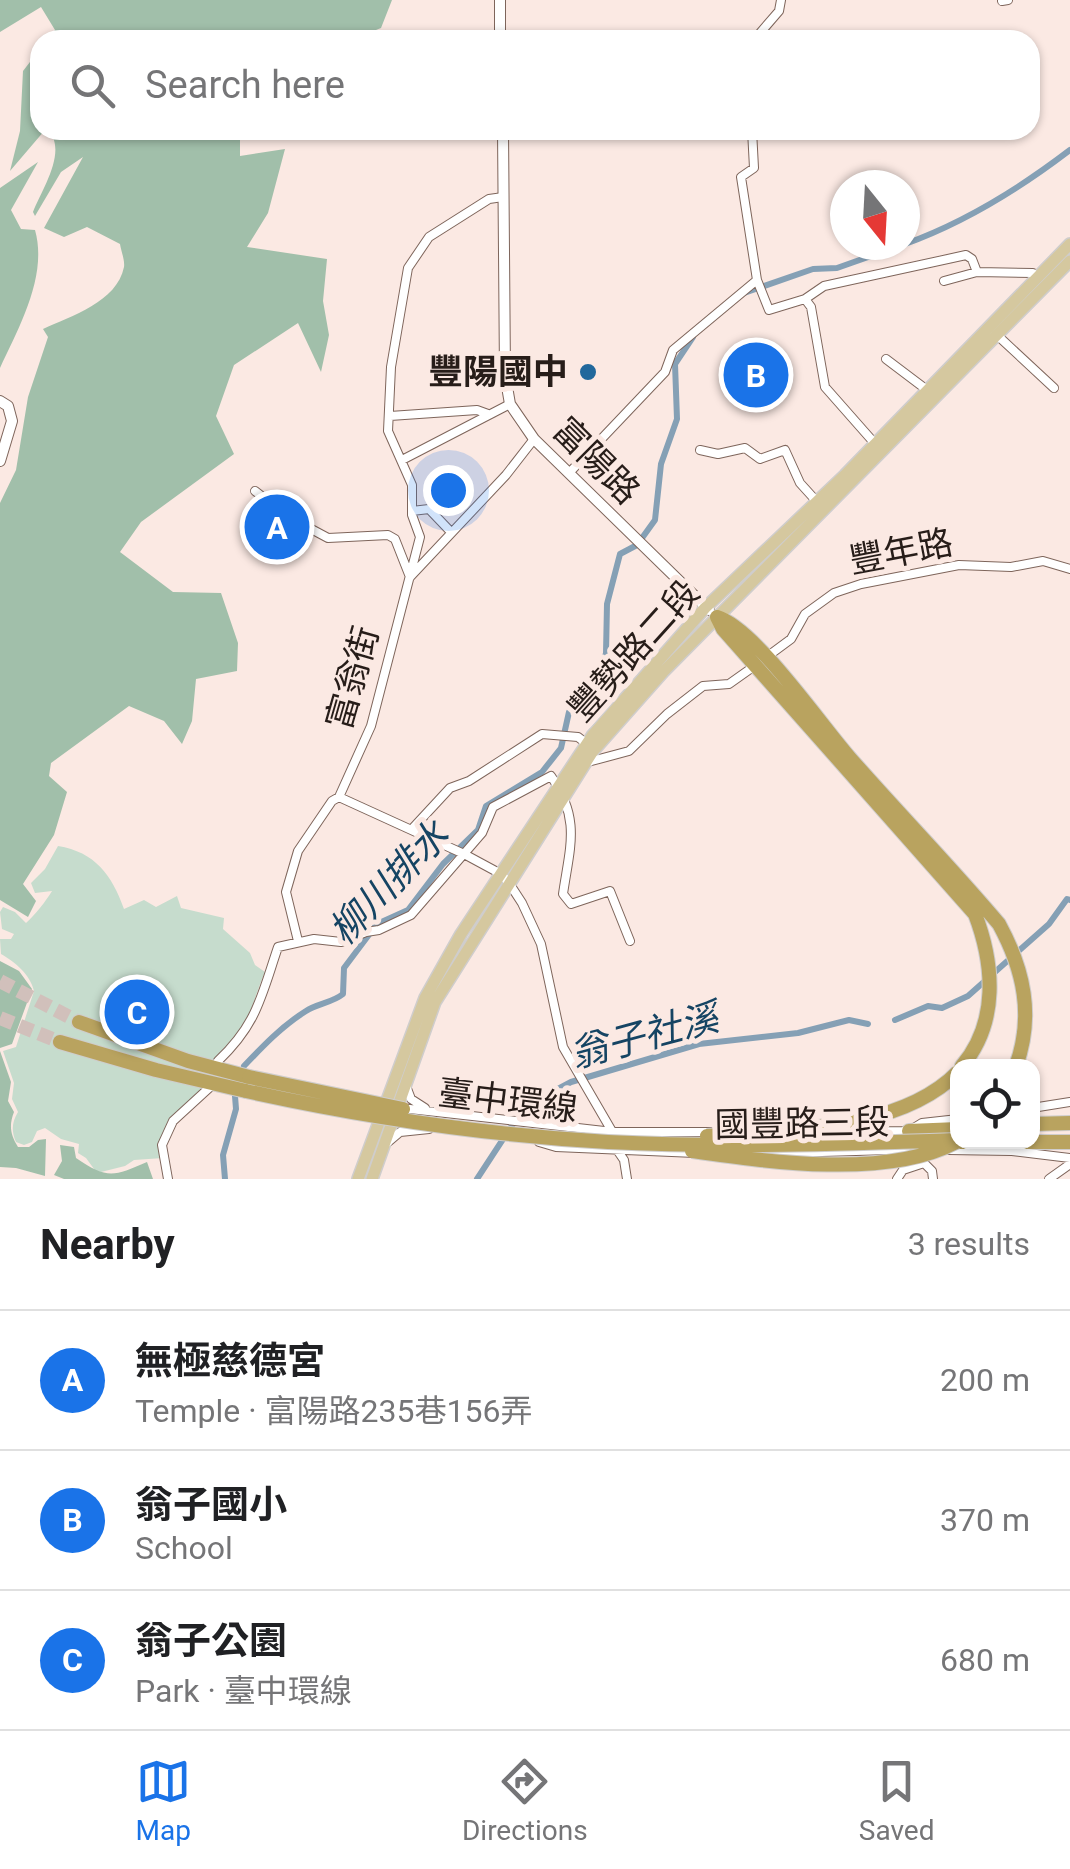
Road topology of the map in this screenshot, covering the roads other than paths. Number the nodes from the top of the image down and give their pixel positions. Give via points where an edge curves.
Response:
1 (500, 0) edge
2 (781, 0) edge
3 (500, 30) edge
4 (763, 30) edge
5 (503, 140) edge
6 (753, 140) edge
7 (502, 197) junction
8 (1069, 250) edge
9 (977, 272) junction
10 (1036, 278) junction
11 (757, 280) junction
12 (944, 281) dead end
13 (805, 298) junction
14 (997, 335) junction
15 (886, 360) dead end
16 (1054, 388) dead end
17 (927, 390) junction
18 (0, 401) edge
19 (510, 404) junction
20 (488, 414) junction
21 (390, 416) junction
22 (534, 439) junction
23 (879, 448) junction
24 (700, 450) dead end
25 (402, 460) junction
26 (0, 461) edge
27 (569, 473) junction
28 (255, 491) dead end
29 (820, 507) junction
30 (412, 511) junction
31 (450, 532) junction
32 (1070, 569) edge
33 (410, 577) junction
34 (711, 612) junction
35 (768, 656) dead end
36 (752, 667) dead end
37 (590, 747) junction
38 (841, 756) junction
39 (584, 764) junction
40 (561, 789) junction
41 (339, 798) junction
42 (412, 829) junction
43 (458, 851) junction
44 (505, 878) junction
45 (630, 941) dead end
46 (298, 942) junction
47 (79, 1022) tunnel mouth
48 (60, 1042) tunnel mouth
49 (966, 1059) edge
50 (1018, 1059) edge
51 (218, 1062) dead end
52 (950, 1077) edge
53 (406, 1082) junction
54 (248, 1084) junction
55 (209, 1088) dead end
56 (1070, 1102) edge
57 (1040, 1107) edge
58 (391, 1113) junction
59 (438, 1114) junction
60 (950, 1120) edge
61 (433, 1129) junction
62 (909, 1131) junction
63 (1040, 1131) edge
64 (1070, 1132) edge
65 (1040, 1133) edge
66 (705, 1136) junction
67 (950, 1136) edge
68 (950, 1137) edge
69 (950, 1137) edge
70 (950, 1141) edge
71 (617, 1142) junction
72 (385, 1147) junction
73 (920, 1149) junction
74 (1070, 1161) edge
75 (924, 1163) junction
76 (168, 1179) edge
77 (358, 1179) edge
78 (372, 1179) edge
79 (626, 1179) edge
80 (897, 1179) edge
81 (933, 1179) edge
82 (1049, 1179) edge

1 - 3 street
2 - 4 street
5 - 7 street, 富陽路
6 - 11 street via 754,168 742,177
7 - 19 street, 富陽路
7 - 21 street via 429,238 408,268
8 - 10 main road, 豐勢路二段
8 - 14 main road, 豐勢路二段
9 - 10 street
9 - 12 street
9 - 13 street via 966,255 824,286
10 - 17 main road, 豐勢路二段
11 - 13 street via 770,310
11 - 27 street via 673,350 665,372
13 - 23 street via 824,386
14 - 16 street
14 - 23 main road, 豐勢路二段
15 - 17 street
17 - 23 main road, 豐勢路二段
18 - 26 street via 12,420
19 - 20 street
19 - 22 street, 富陽路
20 - 21 street
20 - 25 street
21 - 25 street via 388,431
22 - 27 street, 富陽路
22 - 31 street, 富翁街
23 - 29 main road, 豐勢路二段
24 - 29 street via 745,448 760,459 785,450
25 - 30 street via 412,484
27 - 34 street, 富陽路
28 - 33 street via 328,538 388,535
29 - 34 main road, 豐勢路二段
30 - 31 street via 429,509
30 - 33 street via 420,537
31 - 33 street, 富翁街
32 - 35 street, 豐年路 via 1043,561 1011,568 959,565 861,584 805,614 791,639
33 - 41 street, 富翁街 via 371,726
34 - 37 main road, 豐勢路二段
34 - 38 highway
36 - 39 street via 729,684 703,686 629,751
37 - 39 main road, 豐勢路二段
37 - 40 main road, 豐勢路二段
37 - 42 street via 578,737 542,734 450,788
38 - 49 highway via 980,928 991,964 990,997 984,1026
38 - 50 highway via 999,924 1028,1013
39 - 40 main road, 豐勢路二段
40 - 43 street via 551,776 493,807 482,833
40 - 44 main road, 豐勢路二段
40 - 45 street via 572,832 563,894 571,904 610,891
41 - 42 street
41 - 46 street, 富翁街 via 294,861 286,892
42 - 43 street
43 - 44 street
43 - 46 street via 418,909 341,942
44 - 53 main road, 豐勢路二段 via 436,1002
44 - 58 main road, 豐勢路二段 via 425,998
44 - 71 street via 541,944 562,1042
46 - 51 street via 278,947 254,1016
47 - 54 highway, 臺中環線
48 - 54 highway, 臺中環線 via 156,1070
52 - 66 highway, bridge via 920,1101 881,1116
53 - 58 main road, 豐勢路二段
53 - 59 street via 412,1100
54 - 66 highway, 臺中環線, bridge via 465,1119
54 - 71 highway, 臺中環線, bridge via 466,1128
55 - 76 street via 172,1120 162,1145
56 - 57 street
58 - 59 street, 國豐路三段
58 - 61 street, 國豐路三段
58 - 72 main road, 豐勢路二段
58 - 77 main road, 豐勢路二段
59 - 71 street, 國豐路三段
60 - 62 street, 國豐路三段
61 - 71 street, 國豐路三段, bridge
61 - 72 street, 國豐路三段 via 400,1132
62 - 67 highway
62 - 71 street, 國豐路三段
63 - 64 highway
64 - 65 highway
66 - 68 highway, 臺中環線, bridge
69 - 71 highway, 臺中環線, bridge
70 - 71 highway, bridge via 924,1158 886,1166
71 - 73 street, 國豐路三段 via 739,1154
71 - 79 street
72 - 78 main road, 豐勢路二段
73 - 74 street, 國豐路三段 via 1012,1151
73 - 75 street
74 - 82 street
75 - 80 street
75 - 81 street

